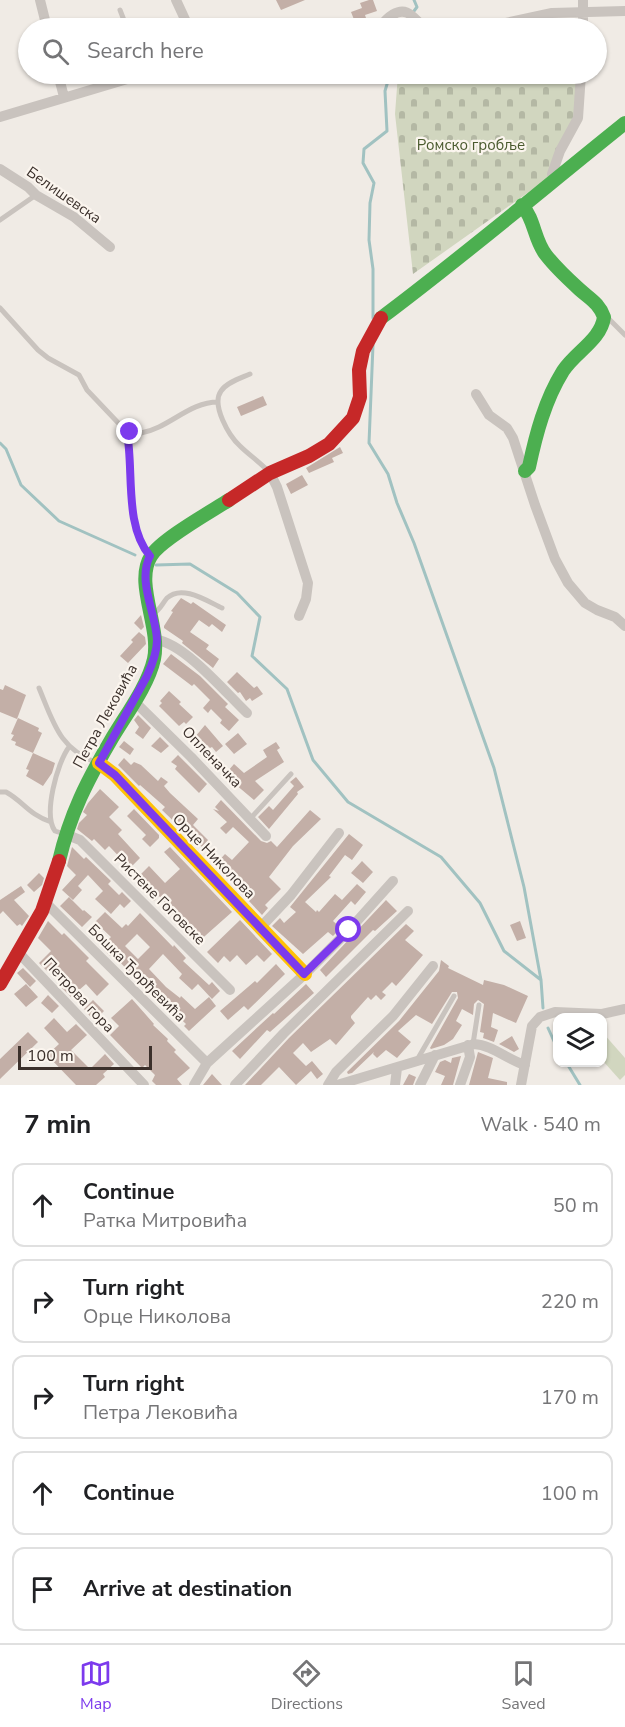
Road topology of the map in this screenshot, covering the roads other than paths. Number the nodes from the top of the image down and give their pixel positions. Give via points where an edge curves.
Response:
1 (40, 0) edge
2 (176, 0) edge
3 (583, 0) edge
4 (120, 10) dead end
5 (625, 11) edge
6 (583, 12) junction
7 (44, 18) edge
8 (123, 18) edge
9 (184, 18) edge
10 (389, 18) edge
11 (414, 18) edge
12 (527, 18) edge
13 (583, 18) edge
14 (61, 84) edge
15 (109, 84) edge
16 (580, 84) edge
17 (64, 97) junction
18 (0, 117) edge
19 (625, 123) edge
20 (0, 170) edge
21 (554, 179) junction
22 (36, 195) junction
23 (522, 205) junction
24 (0, 219) edge
25 (110, 247) dead end
26 (0, 308) edge
27 (604, 315) junction
28 (625, 335) edge
29 (250, 374) dead end
30 (476, 394) dead end
31 (218, 402) junction
32 (127, 433) junction
33 (525, 471) junction
34 (270, 473) junction
35 (150, 556) junction
36 (222, 608) dead end
37 (152, 614) junction
38 (299, 616) dead end
39 (625, 626) edge
40 (157, 640) junction
41 (39, 688) dead end
42 (134, 701) junction
43 (247, 713) dead end
44 (69, 747) junction
45 (99, 763) junction
46 (291, 774) dead end
47 (0, 792) edge
48 (250, 819) junction
49 (51, 822) junction
50 (339, 832) dead end
51 (65, 834) junction
52 (266, 836) dead end
53 (393, 881) dead end
54 (46, 903) junction
55 (408, 911) dead end
56 (260, 928) junction
57 (17, 951) junction
58 (433, 966) dead end
59 (304, 974) junction
60 (0, 984) edge
61 (230, 990) dead end
62 (454, 996) dead end
63 (479, 1005) dead end
64 (625, 1009) edge
65 (470, 1045) junction
66 (435, 1055) junction
67 (416, 1062) junction
68 (207, 1064) junction
69 (525, 1065) junction
70 (397, 1068) junction
71 (343, 1084) edge
72 (144, 1085) edge
73 (194, 1085) edge
74 (235, 1085) edge
75 (328, 1085) edge
76 (395, 1085) edge
77 (420, 1085) edge
78 (460, 1085) edge
79 (521, 1085) edge

1 - 7 street
2 - 9 street
3 - 6 street
4 - 8 lane
5 - 6 street
6 - 12 street
6 - 13 street
10 - 11 street via 400,12
14 - 17 street
15 - 17 street
16 - 21 street via 578,118 560,151 552,174
17 - 18 street
19 - 21 street
20 - 22 street, Белишевска
21 - 23 street
22 - 24 lane
22 - 25 street, Белишевска via 74,217
23 - 27 street via 543,252 597,303
23 - 34 street via 388,312 372,330 363,351 360,397 353,418 329,444
26 - 32 lane via 38,350 79,375 87,390
27 - 28 lane
27 - 33 street via 602,328 560,376
29 - 31 lane via 221,390
30 - 33 street via 489,415 510,432
31 - 32 lane via 195,407 142,433
31 - 34 lane via 234,440
32 - 35 lane via 135,521 143,548
33 - 39 street via 555,559 568,583 585,603
34 - 35 street
34 - 38 street via 308,583
35 - 37 street, Петра Лековића via 145,574
36 - 37 lane via 191,594 179,593 168,597
37 - 40 street, Петра Лековића
40 - 42 street, Петра Лековића via 153,662
40 - 43 street via 174,646 199,666
41 - 44 lane via 55,727
42 - 45 street, Петра Лековића
42 - 48 street, Опленачка
44 - 45 lane
44 - 49 lane via 55,776
45 - 51 street, Петра Лековића
45 - 56 street, Орце Николова via 115,775
46 - 48 lane
47 - 49 lane via 6,792 26,810
48 - 52 street, Опленачка
49 - 51 lane via 55,831
50 - 56 street
51 - 54 street, Петра Лековића
51 - 61 street, Ристене Гоговске via 80,840
53 - 59 street
54 - 57 street, Петра Лековића
54 - 68 street, Бошка Ђорђевића
55 - 74 street
56 - 59 street, Орце Николова
57 - 60 street, Петра Лековића
57 - 72 street, Петрова гора
58 - 75 street via 411,996 336,1072
59 - 68 street
62 - 67 lane
63 - 65 lane
64 - 69 street via 589,1015 555,1012 540,1017 532,1026
65 - 66 street
65 - 69 street via 480,1045
65 - 78 street via 470,1058
66 - 67 street
66 - 77 street
67 - 70 street
68 - 73 street
69 - 79 street
70 - 71 street
70 - 76 street

